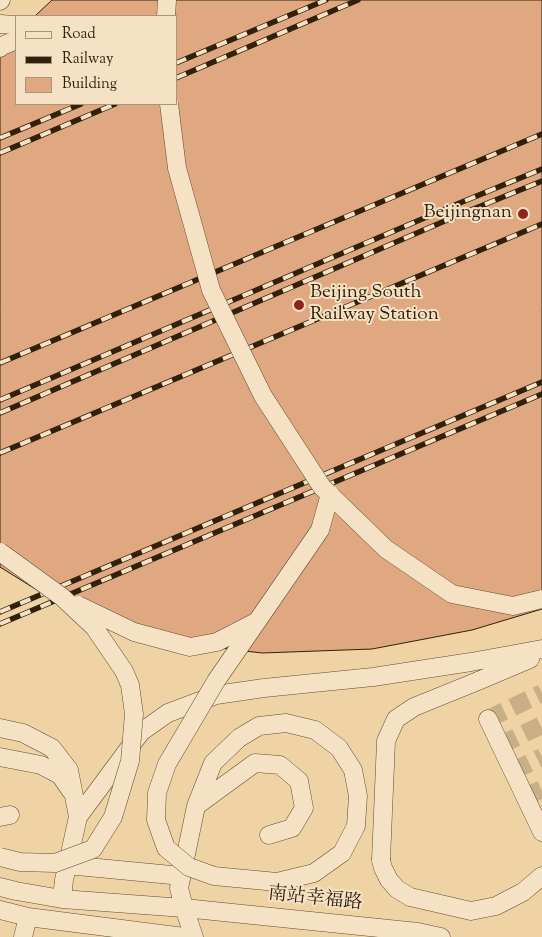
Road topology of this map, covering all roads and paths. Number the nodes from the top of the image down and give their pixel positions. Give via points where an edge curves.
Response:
1 (167, 0) edge
2 (166, 15) edge
3 (0, 24) edge
4 (15, 25) edge
5 (15, 40) edge
6 (0, 48) edge
7 (169, 105) edge
8 (330, 494) junction
9 (0, 552) edge
10 (62, 597) junction
11 (542, 599) edge
12 (257, 622) junction
13 (542, 649) edge
14 (542, 654) edge
15 (488, 719) dead end
16 (0, 728) edge
17 (0, 757) edge
18 (73, 794) junction
19 (196, 806) junction
20 (78, 817) junction
21 (542, 832) edge
22 (269, 835) dead end
23 (0, 857) edge
24 (67, 865) junction
25 (182, 876) junction
26 (542, 876) edge
27 (0, 886) edge
28 (62, 899) junction
29 (184, 908) junction
30 (0, 910) edge
31 (28, 917) junction
32 (23, 937) edge
33 (184, 937) edge
34 (194, 937) edge
35 (441, 937) edge

1 - 2 street
3 - 4 street
5 - 6 street
7 - 8 street, bridge via 177,168 211,290 263,396 322,487
8 - 11 street, bridge via 386,549 452,594 514,606
8 - 12 street, bridge via 320,530
9 - 10 street, bridge
10 - 12 street, bridge via 134,632 190,647 218,642
10 - 23 street, bridge via 94,627 130,685 134,714 130,761 113,818 93,849 55,863 20,862
12 - 19 street, bridge via 216,681 167,764 157,793 156,820 166,848 189,867 214,876 277,882 314,873 342,853 356,826 358,796 352,770 338,748 314,730 286,723 258,726 239,738 213,763
13 - 20 street via 373,677 216,695 168,713 141,732
14 - 26 street, bridge via 414,707 396,719 386,740 381,860 388,880 410,897 471,911 496,906 523,892
15 - 21 street
16 - 18 street via 24,733 52,748 69,770
17 - 18 street via 41,765 60,775
18 - 20 street
19 - 22 street via 255,764 280,765 300,781 304,808 292,828
19 - 25 street
20 - 24 street
24 - 25 street
24 - 28 street
25 - 29 street via 179,888
27 - 28 street, 南站幸福路
28 - 29 street, 南站幸福路
29 - 34 street
29 - 35 street, 南站幸福路
30 - 31 street
31 - 32 street
31 - 33 street

